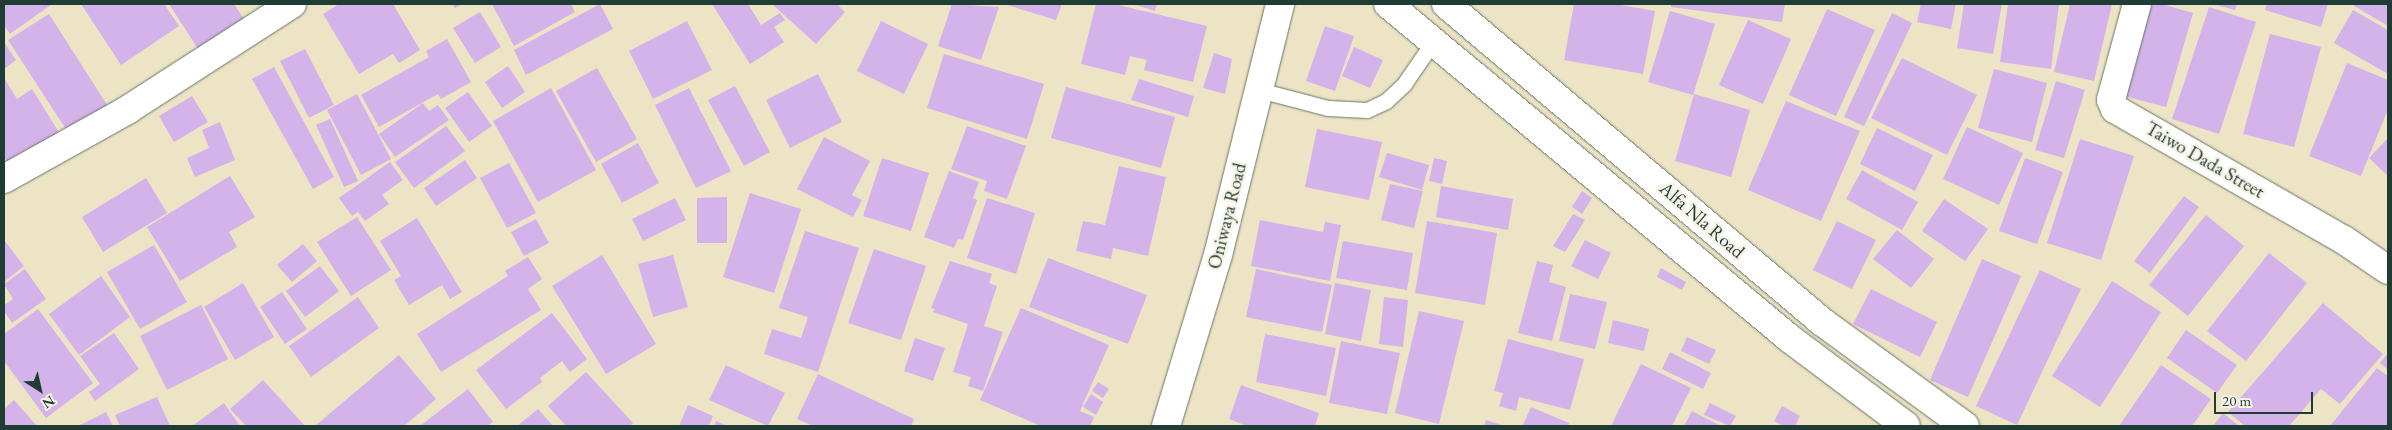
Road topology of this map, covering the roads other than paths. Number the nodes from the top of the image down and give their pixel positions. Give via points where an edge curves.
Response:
1 (292, 4) edge
2 (1280, 4) edge
3 (1388, 4) edge
4 (1446, 4) edge
5 (2137, 4) edge
6 (1433, 42) junction
7 (1259, 90) junction
8 (4, 179) edge
9 (2388, 270) edge
10 (1166, 426) edge
11 (1906, 426) edge
12 (1965, 426) edge

1 - 8 main road via 129,108
2 - 7 main road, Oniwaya Road
3 - 6 main road, Alfa Nla Road
4 - 12 main road, Alfa Nla Road via 1821,322
5 - 9 main road, Taiwo Dada Street via 2111,100 2115,109 2344,240
6 - 7 lane via 1404,84 1368,110 1328,108
6 - 11 main road, Alfa Nla Road via 1789,338
7 - 10 main road, Oniwaya Road via 1218,254

